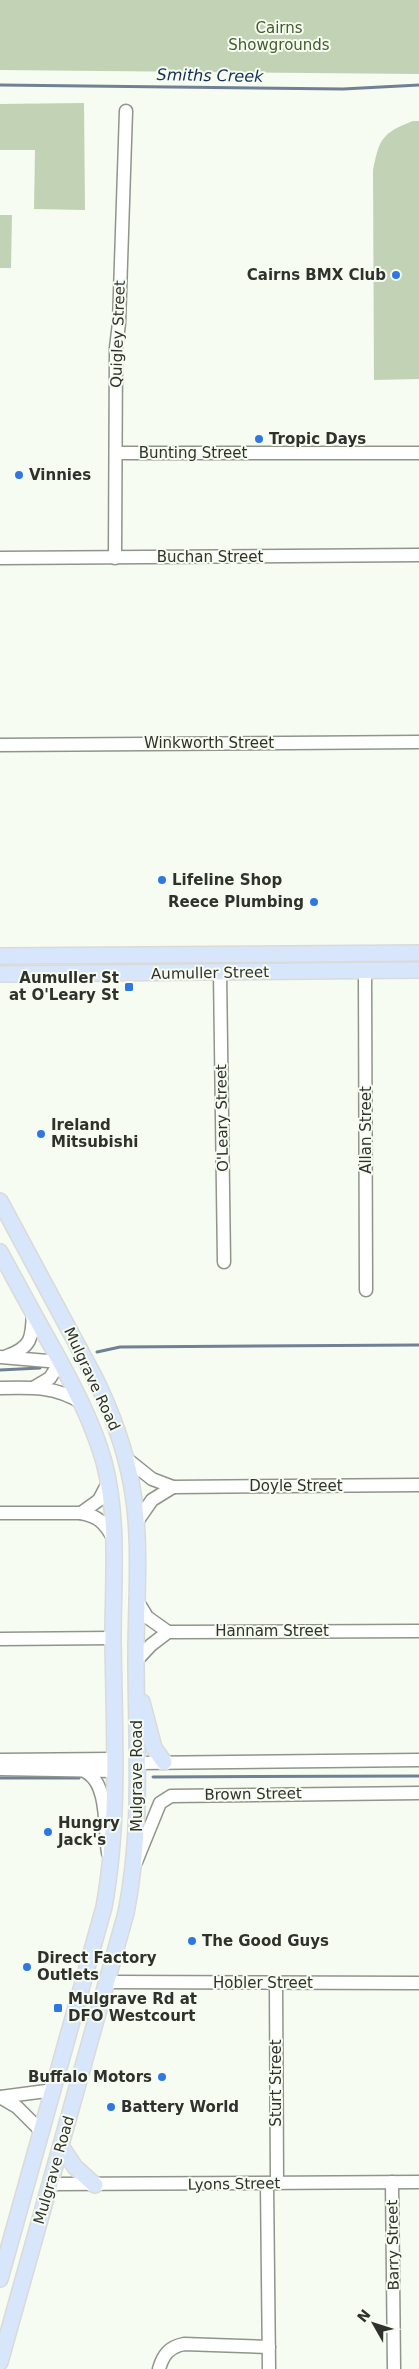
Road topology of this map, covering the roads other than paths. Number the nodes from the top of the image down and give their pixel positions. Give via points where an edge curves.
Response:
1 (126, 111) dead end
2 (419, 452) edge
3 (116, 453) junction
4 (419, 555) edge
5 (0, 558) edge
6 (115, 558) junction
7 (419, 742) edge
8 (0, 745) edge
9 (419, 953) edge
10 (0, 956) edge
11 (34, 956) junction
12 (419, 970) edge
13 (365, 971) junction
14 (220, 973) junction
15 (0, 974) edge
16 (99, 974) junction
17 (2, 1208) edge
18 (0, 1252) edge
19 (224, 1262) dead end
20 (366, 1290) dead end
21 (33, 1312) junction
22 (2, 1357) edge
23 (60, 1362) junction
24 (35, 1387) junction
25 (0, 1388) edge
26 (82, 1403) junction
27 (126, 1459) junction
28 (108, 1483) junction
29 (419, 1485) edge
30 (174, 1487) junction
31 (0, 1513) edge
32 (81, 1513) junction
33 (136, 1523) junction
34 (113, 1538) junction
35 (136, 1599) junction
36 (419, 1631) edge
37 (168, 1632) junction
38 (113, 1638) junction
39 (0, 1639) edge
40 (136, 1661) junction
41 (136, 1682) junction
42 (0, 1760) edge
43 (419, 1760) edge
44 (164, 1762) junction
45 (138, 1763) junction
46 (114, 1765) junction
47 (0, 1769) edge
48 (86, 1772) junction
49 (419, 1793) edge
50 (134, 1868) junction
51 (110, 1869) junction
52 (107, 1982) junction
53 (276, 1983) junction
54 (419, 1983) edge
55 (54, 2090) junction
56 (0, 2097) edge
57 (42, 2132) junction
58 (61, 2146) junction
59 (28, 2182) junction
60 (392, 2182) junction
61 (419, 2182) edge
62 (272, 2183) junction
63 (50, 2184) junction
64 (95, 2185) junction
65 (0, 2279) edge
66 (269, 2347) junction
67 (0, 2362) edge
68 (159, 2369) edge
69 (269, 2369) edge
70 (394, 2369) edge

1 - 3 street, Quigley Street via 116,348
2 - 3 street, Bunting Street
3 - 6 street, Quigley Street
4 - 6 street, Buchan Street
5 - 6 street, Buchan Street
7 - 8 street, Winkworth Street
9 - 11 main road, Aumuller Street
10 - 11 main road, Aumuller Street
11 - 16 main road via 35,965 39,968 68,968
12 - 13 main road, Aumuller Street
13 - 14 main road, Aumuller Street
13 - 20 street, Allan Street
14 - 16 main road, Aumuller Street
14 - 19 street, O'Leary Street
15 - 16 main road, Aumuller Street
17 - 27 main road, Mulgrave Road via 95,1378
18 - 21 main road, Mulgrave Road
21 - 22 street via 27,1345 21,1351
21 - 23 main road, Mulgrave Road
22 - 23 street
23 - 24 street via 48,1380
23 - 26 main road, Mulgrave Road
24 - 25 street
24 - 26 street via 59,1391
26 - 28 main road, Mulgrave Road via 99,1445
27 - 30 street, Doyle Street via 152,1479
27 - 33 main road, Mulgrave Road
28 - 32 street via 99,1500
28 - 34 main road, Mulgrave Road
29 - 30 street, Doyle Street
30 - 33 street via 152,1500
31 - 32 street
32 - 34 street via 100,1519
33 - 35 main road, Mulgrave Road
34 - 38 main road, Mulgrave Road
35 - 37 street via 147,1617
35 - 40 main road, Mulgrave Road
36 - 37 street, Hannam Street
37 - 40 street
38 - 39 street
38 - 46 main road, Mulgrave Road
40 - 41 main road, Mulgrave Road
41 - 44 main road via 154,1745
41 - 45 main road, Mulgrave Road
42 - 46 street
43 - 44 street
44 - 45 street
45 - 46 main road
45 - 50 main road, Mulgrave Road
46 - 48 street
46 - 51 main road, Mulgrave Road
47 - 48 street
48 - 51 street via 100,1789
49 - 50 street, Brown Street via 168,1797 158,1805
50 - 52 main road, Mulgrave Road via 126,1914
51 - 55 main road, Mulgrave Road via 104,1907
52 - 53 street, Hobler Street
52 - 58 main road, Mulgrave Road
53 - 54 street, Hobler Street
53 - 62 street, Sturt Street
55 - 56 street
55 - 57 main road, Mulgrave Road
56 - 57 street via 17,2107
57 - 59 main road, Mulgrave Road
58 - 63 main road, Mulgrave Road
58 - 64 main road via 75,2167
59 - 63 main road
59 - 65 main road, Mulgrave Road
60 - 61 street, Lyons Street
60 - 62 street, Lyons Street
60 - 70 street, Barry Street
62 - 64 street, Lyons Street
62 - 66 street, Sturt Street
63 - 64 street, Lyons Street
63 - 67 main road, Mulgrave Road
66 - 68 street via 184,2344 168,2351
66 - 69 street, Sturt Street

